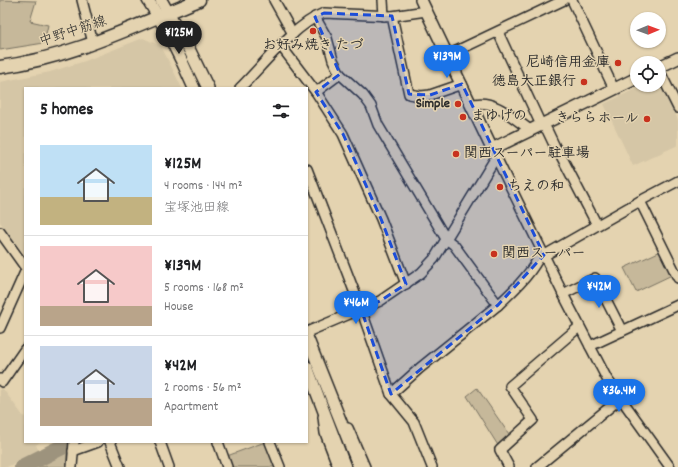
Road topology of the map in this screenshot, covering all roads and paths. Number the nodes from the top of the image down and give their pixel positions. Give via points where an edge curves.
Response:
1 (82, 0) edge
2 (148, 0) edge
3 (161, 0) edge
4 (199, 0) edge
5 (274, 0) edge
6 (382, 0) edge
7 (421, 0) edge
8 (564, 0) edge
9 (572, 0) edge
10 (426, 12) junction
11 (164, 14) junction
12 (388, 16) junction
13 (315, 17) junction
14 (498, 32) junction
15 (293, 34) junction
16 (94, 43) junction
17 (281, 46) junction
18 (448, 55) junction
19 (678, 58) edge
20 (666, 64) edge
21 (0, 67) edge
22 (340, 74) junction
23 (630, 81) edge
24 (666, 83) edge
25 (462, 84) junction
26 (250, 85) edge
27 (194, 87) edge
28 (208, 87) edge
29 (614, 89) junction
30 (316, 92) junction
31 (472, 105) junction
32 (678, 108) edge
33 (541, 125) junction
34 (530, 130) junction
35 (494, 153) junction
36 (308, 172) edge
37 (678, 182) edge
38 (640, 200) junction
39 (597, 225) junction
40 (0, 232) edge
41 (446, 239) junction
42 (544, 255) junction
43 (24, 266) edge
44 (24, 274) edge
45 (678, 278) edge
46 (406, 284) junction
47 (563, 294) junction
48 (678, 305) edge
49 (498, 306) junction
50 (361, 309) junction
51 (579, 327) junction
52 (0, 328) edge
53 (622, 331) junction
54 (308, 332) edge
55 (308, 339) edge
56 (590, 346) junction
57 (24, 350) edge
58 (308, 370) edge
59 (0, 379) edge
60 (391, 394) junction
61 (621, 398) junction
62 (332, 399) junction
63 (321, 403) junction
64 (92, 443) edge
65 (110, 443) edge
66 (160, 443) edge
67 (218, 443) edge
68 (270, 443) edge
69 (73, 446) edge
70 (72, 467) edge
71 (120, 467) edge
72 (170, 467) edge
73 (227, 467) edge
74 (280, 467) edge
75 (338, 467) edge
76 (346, 467) edge
77 (359, 467) edge
78 (365, 467) edge
79 (432, 467) edge
80 (509, 467) edge
81 (537, 467) edge
82 (670, 467) edge

1 - 16 street
2 - 11 street
3 - 11 street
4 - 11 main road, 中野中筋線
5 - 15 street
6 - 12 street
7 - 10 street
8 - 14 street
9 - 29 street
10 - 12 street
10 - 18 street
11 - 16 main road, 中野中筋線
11 - 27 street
11 - 28 street via 190,51
12 - 13 street via 324,13
12 - 25 street via 409,94 430,95
13 - 15 street
13 - 22 street
14 - 18 street
14 - 33 street
15 - 17 street
16 - 21 main road, 中野中筋線 via 28,62
17 - 26 street
17 - 30 street
18 - 25 street
19 - 20 street
22 - 30 street
22 - 41 street via 371,106 378,125
23 - 29 street
24 - 32 street
25 - 31 street
29 - 33 street
30 - 46 street via 343,134 381,218
31 - 34 street via 482,102 500,108
31 - 35 street
33 - 34 street
33 - 39 street via 559,152
34 - 35 street
35 - 41 street
35 - 42 street
36 - 50 street
37 - 38 street
38 - 39 street
38 - 45 street
39 - 42 street
40 - 43 street
41 - 46 street via 434,259
41 - 49 street via 454,246
42 - 47 street
42 - 49 street
44 - 52 street
46 - 50 street via 380,301
47 - 51 street
47 - 53 street via 595,278
48 - 53 street
49 - 60 street
50 - 54 street
50 - 60 street
51 - 56 street
51 - 80 street via 510,386 533,420 500,450
53 - 56 street
55 - 62 street
56 - 61 street via 607,379
57 - 59 street via 2,382
58 - 63 street
60 - 79 street via 414,422
61 - 81 street
61 - 82 street
62 - 77 street
62 - 78 street via 354,438
63 - 75 street via 325,433
63 - 76 street
64 - 69 street
65 - 71 street
66 - 72 street
67 - 73 street
68 - 74 street
69 - 70 street

